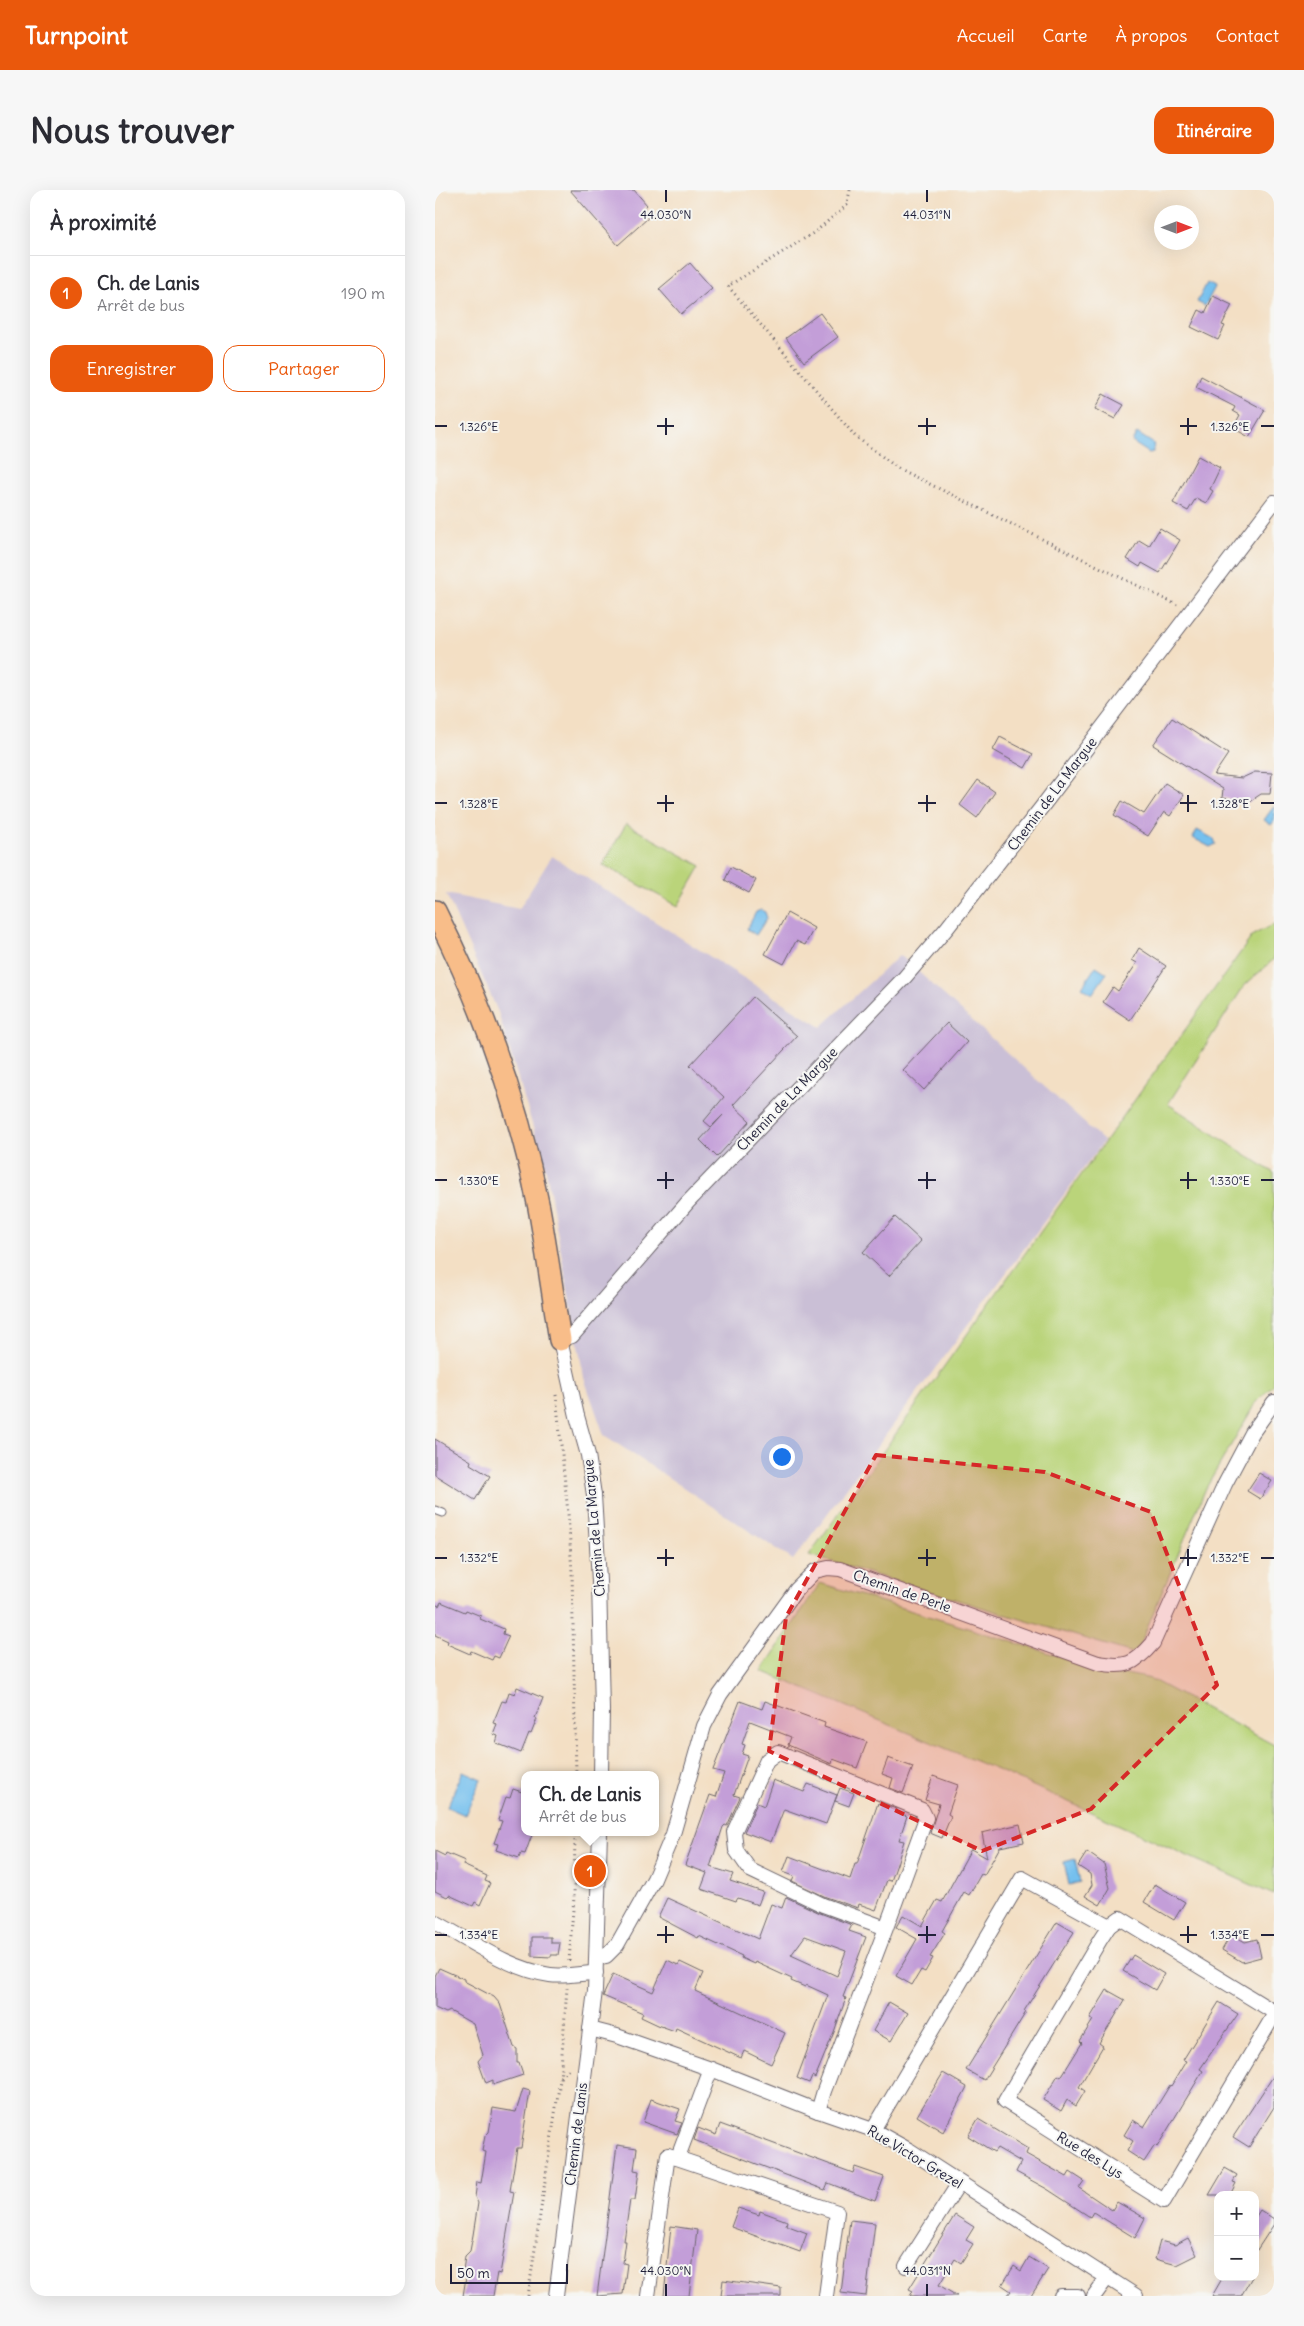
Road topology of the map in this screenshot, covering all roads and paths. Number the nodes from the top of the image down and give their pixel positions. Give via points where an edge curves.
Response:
1 (850, 190) edge
2 (1274, 502) edge
3 (1189, 611) junction
4 (435, 911) edge
5 (559, 1340) junction
6 (555, 1388) dead end
7 (1274, 1402) edge
8 (435, 1510) edge
9 (443, 1514) dead end
10 (576, 1771) edge
11 (601, 1771) edge
12 (575, 1836) edge
13 (600, 1836) edge
14 (435, 1922) edge
15 (1109, 1926) junction
16 (887, 1928) junction
17 (597, 1957) junction
18 (568, 1963) dead end
19 (596, 1973) junction
20 (567, 1990) dead end
21 (1274, 2013) edge
22 (590, 2029) junction
23 (711, 2069) junction
24 (818, 2111) junction
25 (873, 2130) junction
26 (678, 2157) junction
27 (959, 2183) junction
28 (906, 2266) dead end
29 (1107, 2278) junction
30 (528, 2296) edge
31 (556, 2296) edge
32 (648, 2296) edge
33 (825, 2296) edge
34 (1061, 2296) edge
35 (1078, 2296) edge
36 (1094, 2296) edge
37 (1136, 2296) edge

1 - 3 path via 847,206 815,232 728,286 855,436 899,468
2 - 3 street, Chemin de La Margue
3 - 5 street, Chemin de La Margue via 1030,823 905,977 688,1202 571,1336
4 - 5 main road via 487,1030 515,1115 539,1208
5 - 11 street, Chemin de La Margue via 588,1455 594,1495 599,1581
6 - 10 path via 572,1572
7 - 17 street, Chemin de Perle via 1252,1433 1225,1484 1153,1643 1140,1658 1129,1664 1098,1663 841,1570 815,1571 796,1590 720,1695 704,1726 673,1834 654,1879 617,1945 605,1956
8 - 9 lane
12 - 18 path
13 - 17 street
14 - 19 street via 514,1965 539,1973
15 - 21 street, Rue des Lys via 1120,1918
15 - 21 street, Rue des Lys via 1005,2101 1163,2201
15 - 25 street via 1022,1878
16 - 16 street via 926,1818 922,1810 777,1752 767,1760 734,1832 736,1850 750,1870 823,1905
16 - 24 street
17 - 19 street
19 - 22 street, Chemin de Lanis
20 - 30 path via 559,2080
22 - 23 street, Rue Victor Grezel
22 - 31 street, Chemin de Lanis
23 - 24 street, Rue Victor Grezel
23 - 26 street
24 - 25 street, Rue Victor Grezel
25 - 27 street, Rue Victor Grezel
26 - 32 street via 668,2155
26 - 33 street via 837,2212
27 - 28 street
27 - 29 street, Rue Victor Grezel
29 - 36 street
29 - 37 street, Rue Victor Grezel
34 - 35 street

